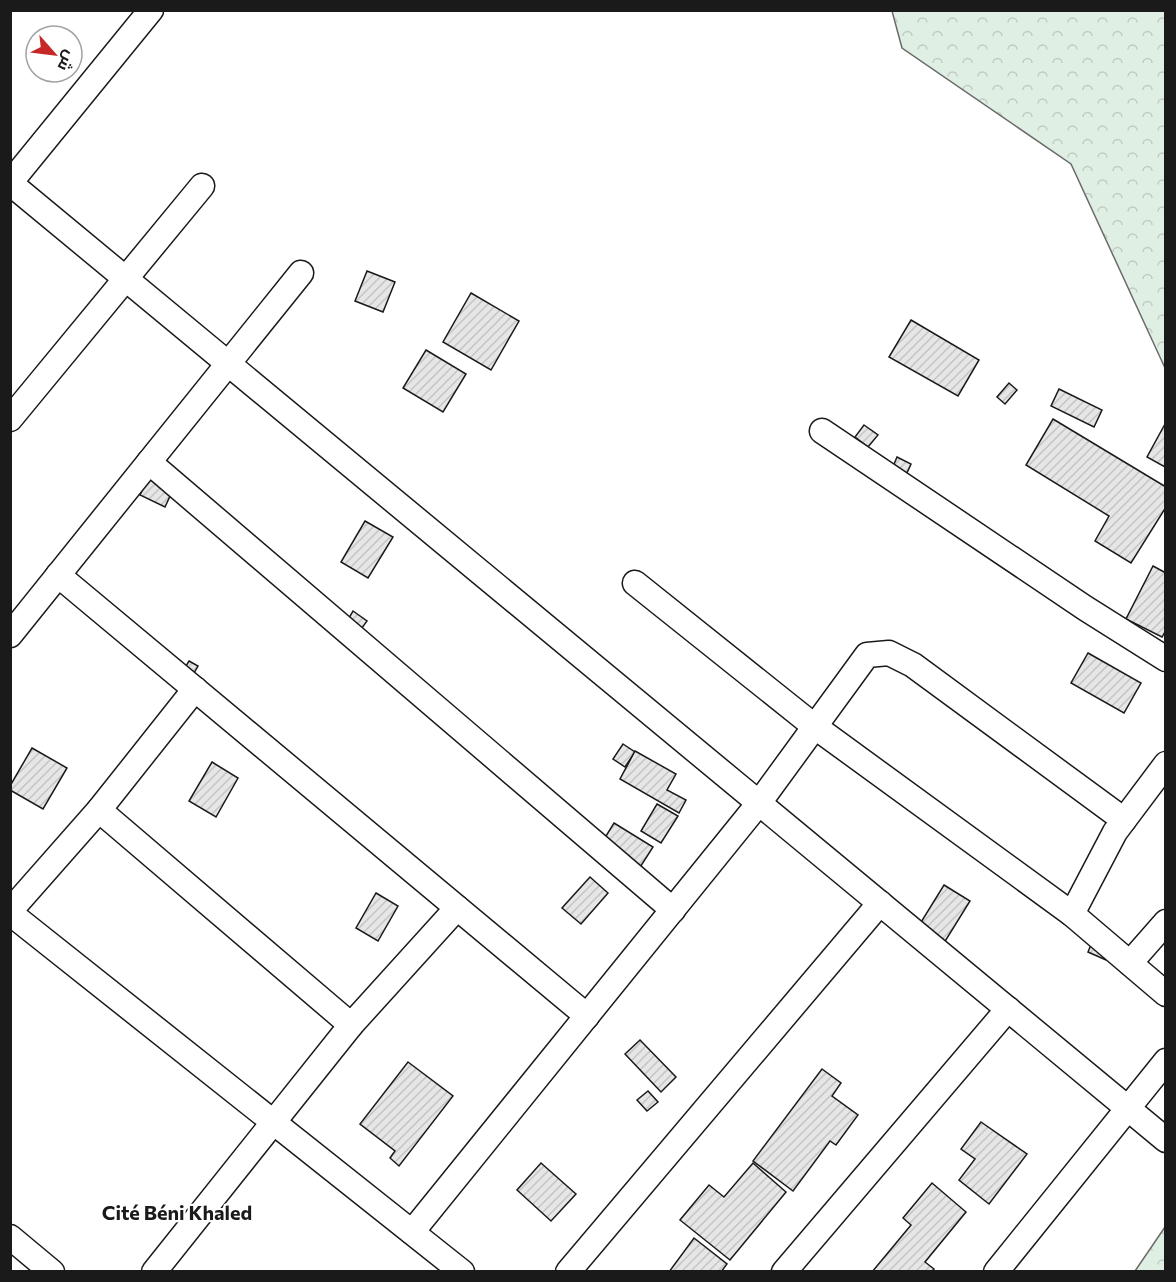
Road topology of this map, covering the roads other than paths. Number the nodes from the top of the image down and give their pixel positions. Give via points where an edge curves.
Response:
1 (151, 10) edge
2 (10, 183) edge
3 (202, 186) dead end
4 (301, 273) dead end
5 (126, 279) junction
6 (228, 363) junction
7 (10, 419) edge
8 (822, 431) dead end
9 (149, 462) junction
10 (58, 575) junction
11 (635, 583) dead end
12 (10, 635) edge
13 (1166, 659) edge
14 (195, 689) junction
15 (814, 726) junction
16 (1166, 764) edge
17 (759, 802) junction
18 (99, 810) junction
19 (1124, 820) junction
20 (880, 903) junction
21 (457, 908) junction
22 (673, 910) junction
23 (10, 912) edge
24 (1072, 914) junction
25 (1166, 922) edge
26 (1130, 963) junction
27 (1166, 994) edge
28 (1008, 1009) junction
29 (587, 1016) junction
30 (351, 1025) junction
31 (1166, 1061) edge
32 (1128, 1108) junction
33 (274, 1122) junction
34 (1166, 1140) edge
35 (412, 1232) junction
36 (10, 1237) edge
37 (52, 1272) edge
38 (154, 1272) edge
39 (462, 1272) edge
40 (568, 1272) edge
41 (784, 1272) edge
42 (996, 1272) edge

1 - 2 street
2 - 5 street
3 - 5 street
4 - 6 street
5 - 6 street
5 - 7 street
6 - 9 street
6 - 17 street
8 - 13 street
9 - 10 street
9 - 22 street
10 - 12 street
10 - 14 street
11 - 15 street
14 - 18 street
14 - 21 street
15 - 17 street
15 - 19 street via 867,655 889,652 913,665
15 - 24 street
16 - 19 street
17 - 20 street
17 - 22 street
18 - 23 street
18 - 30 street
19 - 24 street
20 - 28 street
20 - 40 street
21 - 29 street
21 - 30 street
22 - 29 street
23 - 33 street
24 - 26 street
25 - 26 street
26 - 27 street
28 - 32 street
28 - 41 street
29 - 35 street
30 - 33 street
31 - 32 street
32 - 34 street
32 - 42 street
33 - 35 street
33 - 38 street
35 - 39 street
36 - 37 street

